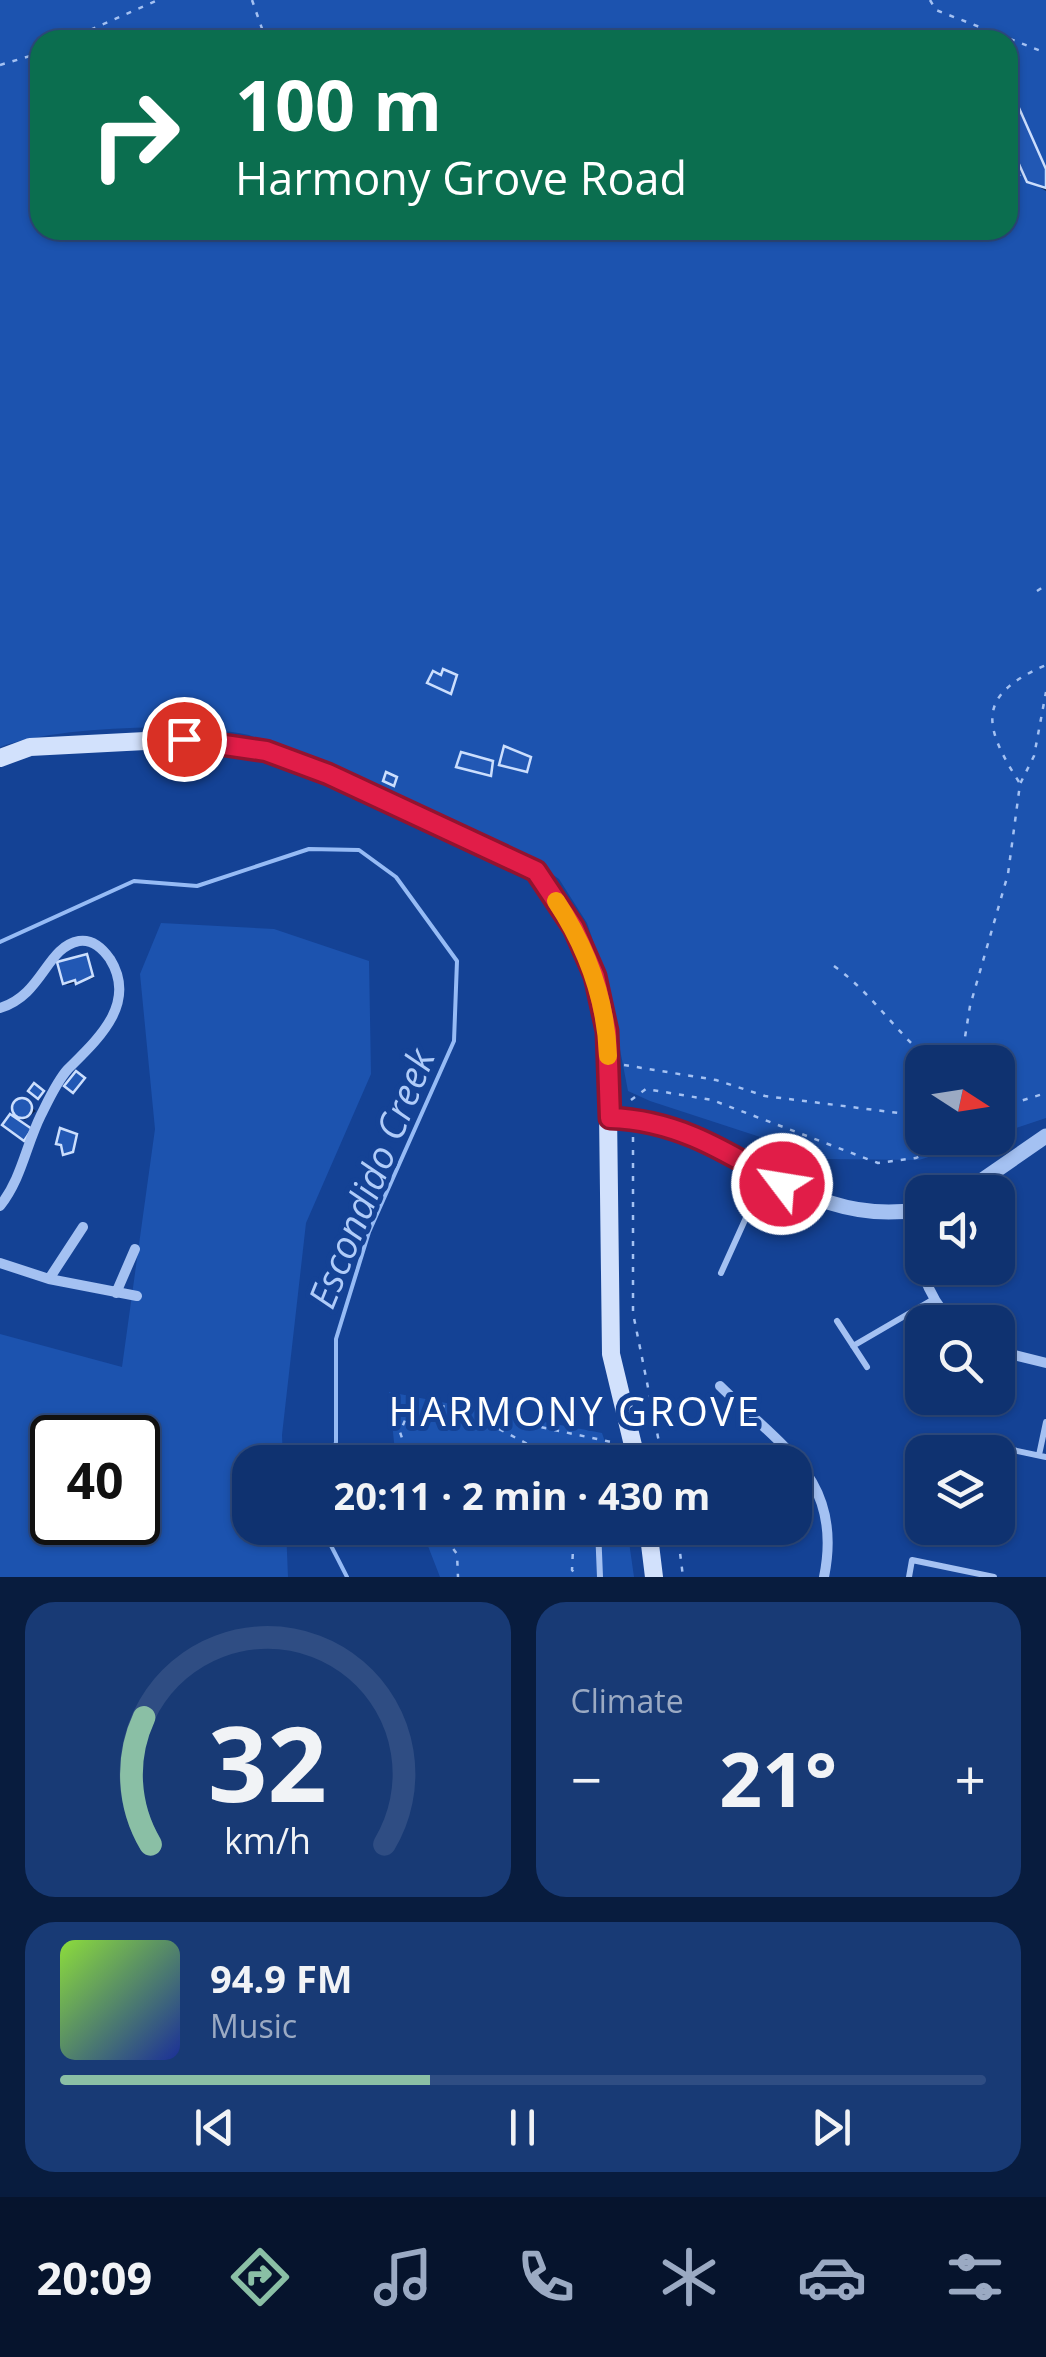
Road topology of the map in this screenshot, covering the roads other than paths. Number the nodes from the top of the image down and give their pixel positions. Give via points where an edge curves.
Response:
1 (0, 758) edge
2 (0, 1008) edge
3 (610, 1118) junction
4 (1046, 1136) edge
5 (990, 1175) edge
6 (772, 1178) junction
7 (0, 1206) edge
8 (905, 1210) edge
9 (83, 1226) dead end
10 (135, 1249) dead end
11 (0, 1264) edge
12 (720, 1273) dead end
13 (49, 1279) junction
14 (929, 1285) edge
15 (116, 1294) junction
16 (137, 1296) dead end
17 (932, 1300) junction
18 (937, 1305) edge
19 (838, 1321) dead end
20 (853, 1346) junction
21 (1015, 1355) edge
22 (1046, 1362) edge
23 (867, 1368) dead end
24 (720, 1386) dead end
25 (1046, 1422) edge
26 (632, 1445) edge
27 (1015, 1450) edge
28 (1042, 1456) edge
29 (599, 1545) edge
30 (650, 1545) edge
31 (600, 1577) edge
32 (654, 1577) edge
33 (824, 1577) edge
34 (908, 1577) edge
35 (994, 1577) edge

1 - 3 main road via 30,747 184,739 266,751 536,871 574,928 595,976 607,1031
2 - 7 street via 21,1002 57,953 77,941 93,942 118,976 118,1003 106,1029 66,1071
3 - 6 street via 666,1124 705,1138
3 - 26 main road via 612,1354
4 - 5 street
6 - 8 street via 844,1210
6 - 12 lane via 754,1200
9 - 13 street
10 - 15 street
11 - 13 street
13 - 15 street
14 - 17 street
15 - 16 street
17 - 18 street
17 - 20 lane
19 - 20 lane
20 - 23 lane
21 - 22 street
24 - 33 street via 802,1464 818,1488 830,1528
25 - 28 lane
27 - 28 lane
29 - 31 lane
30 - 32 main road
34 - 35 lane via 912,1560

